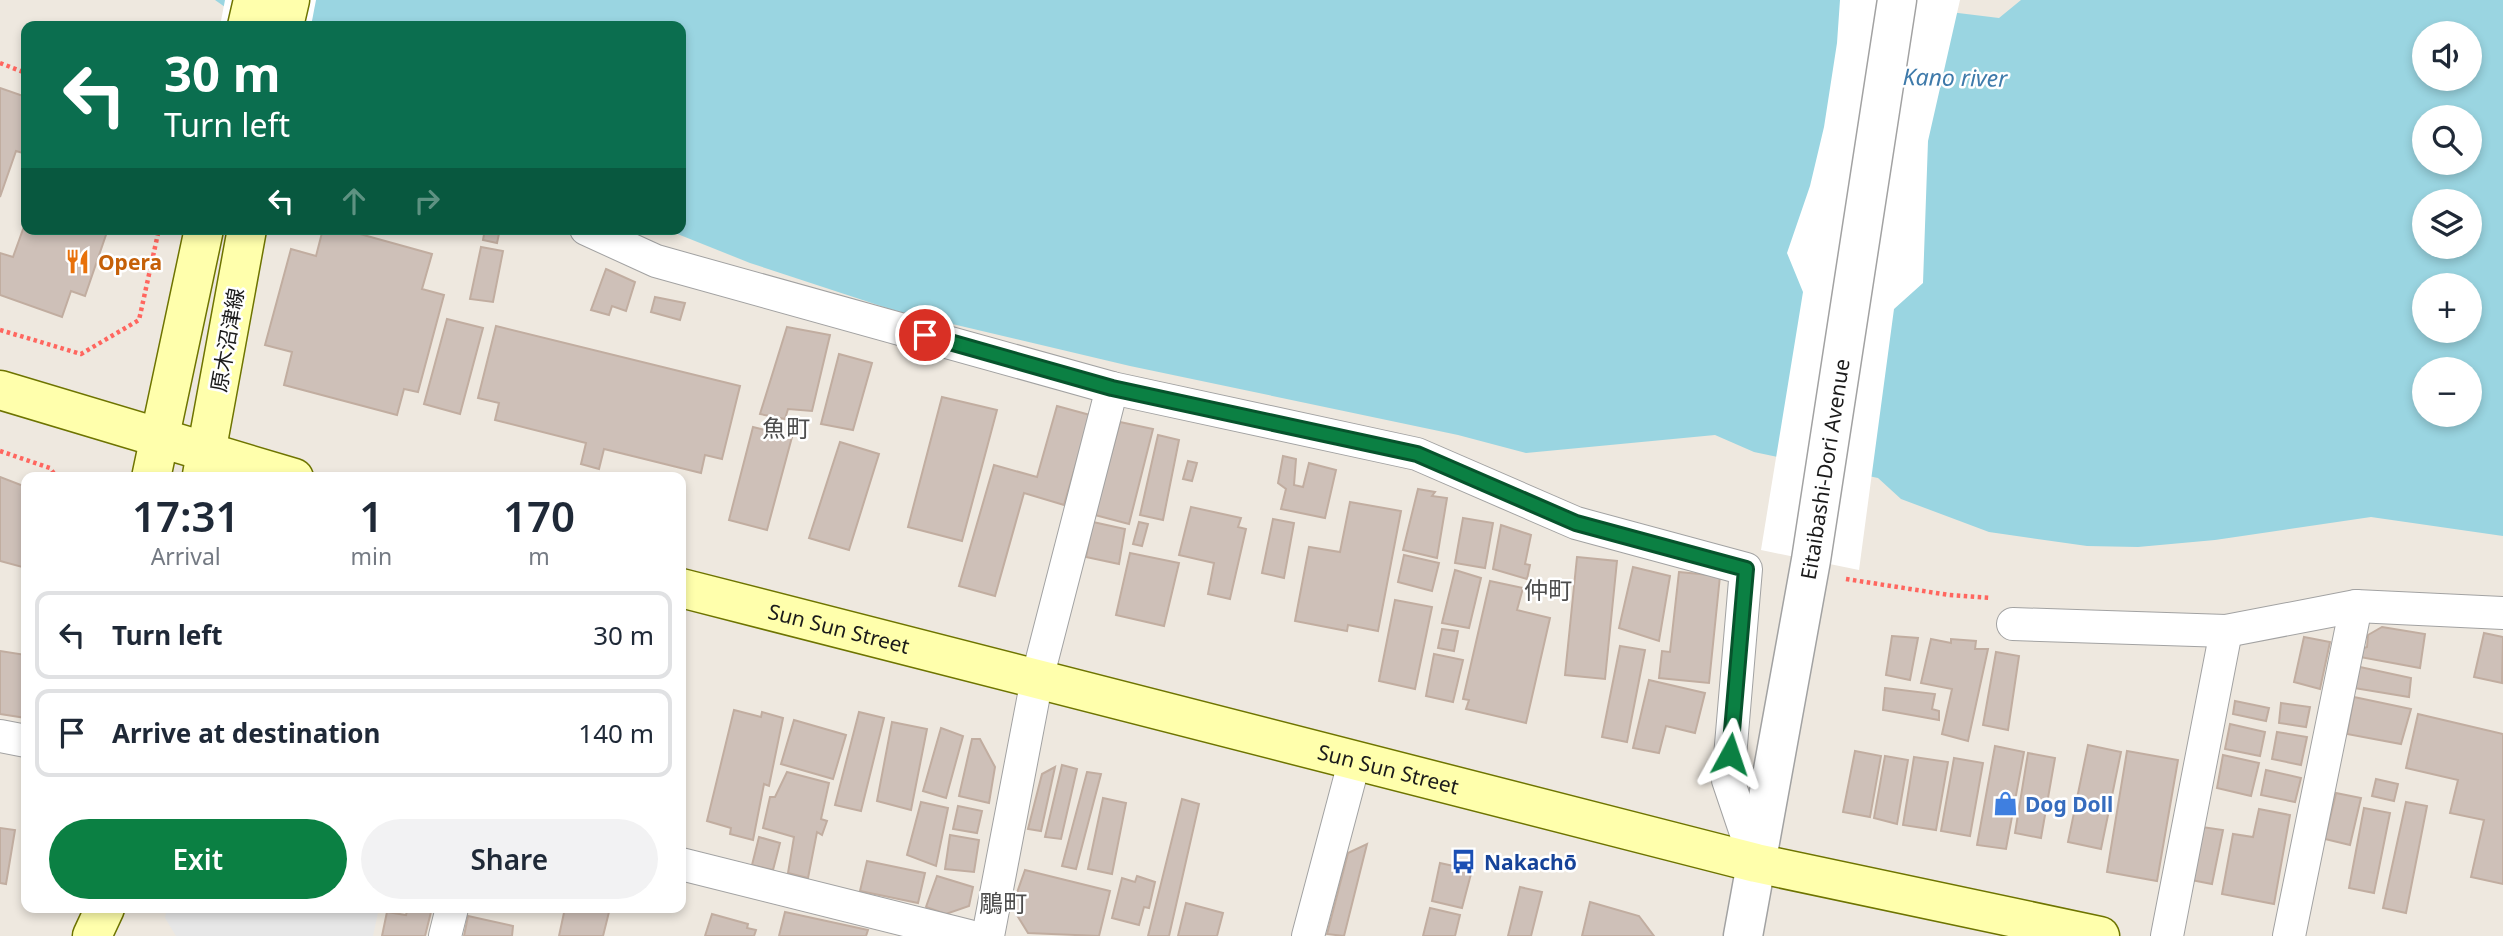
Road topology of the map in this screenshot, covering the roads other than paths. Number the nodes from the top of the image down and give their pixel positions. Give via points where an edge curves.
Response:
1 (253, 0) edge
2 (290, 0) edge
3 (1897, 0) edge
4 (248, 21) edge
5 (285, 21) edge
6 (203, 235) edge
7 (246, 235) edge
8 (599, 235) edge
9 (1112, 388) junction
10 (0, 390) edge
11 (158, 439) junction
12 (204, 465) edge
13 (152, 472) edge
14 (252, 472) edge
15 (686, 589) edge
16 (2356, 606) junction
17 (2503, 613) edge
18 (2013, 624) dead end
19 (2226, 631) junction
20 (1037, 679) junction
21 (0, 736) edge
22 (21, 740) edge
23 (1355, 760) junction
24 (1756, 863) junction
25 (686, 865) edge
26 (74, 913) edge
27 (103, 913) edge
28 (451, 913) edge
29 (71, 936) edge
30 (92, 936) edge
31 (445, 936) edge
32 (969, 936) edge
33 (988, 936) edge
34 (1308, 936) edge
35 (1743, 936) edge
36 (2100, 936) edge
37 (2167, 936) edge
38 (2288, 936) edge

1 - 4 main road
2 - 5 main road
3 - 24 street, Eitaibashi-Dori Avenue via 1811,560
6 - 11 main road, 原木沼津線
7 - 12 main road, 原木沼津線
8 - 9 street via 656,261
9 - 20 street
9 - 24 street via 1417,454 1576,523 1746,569 1728,780
10 - 11 main road
11 - 12 main road
11 - 13 main road, 原木沼津線
12 - 14 main road
15 - 20 main road, Sun Sun Street
16 - 17 street
16 - 19 street
16 - 38 street
18 - 19 street
19 - 37 street
20 - 23 main road, Sun Sun Street
20 - 33 street
21 - 22 street
23 - 24 main road, Sun Sun Street
23 - 34 street
24 - 35 street, Eitaibashi-Dori Avenue
24 - 36 main road, Sun Sun Street
25 - 32 street
26 - 29 main road
27 - 30 main road
28 - 31 street

